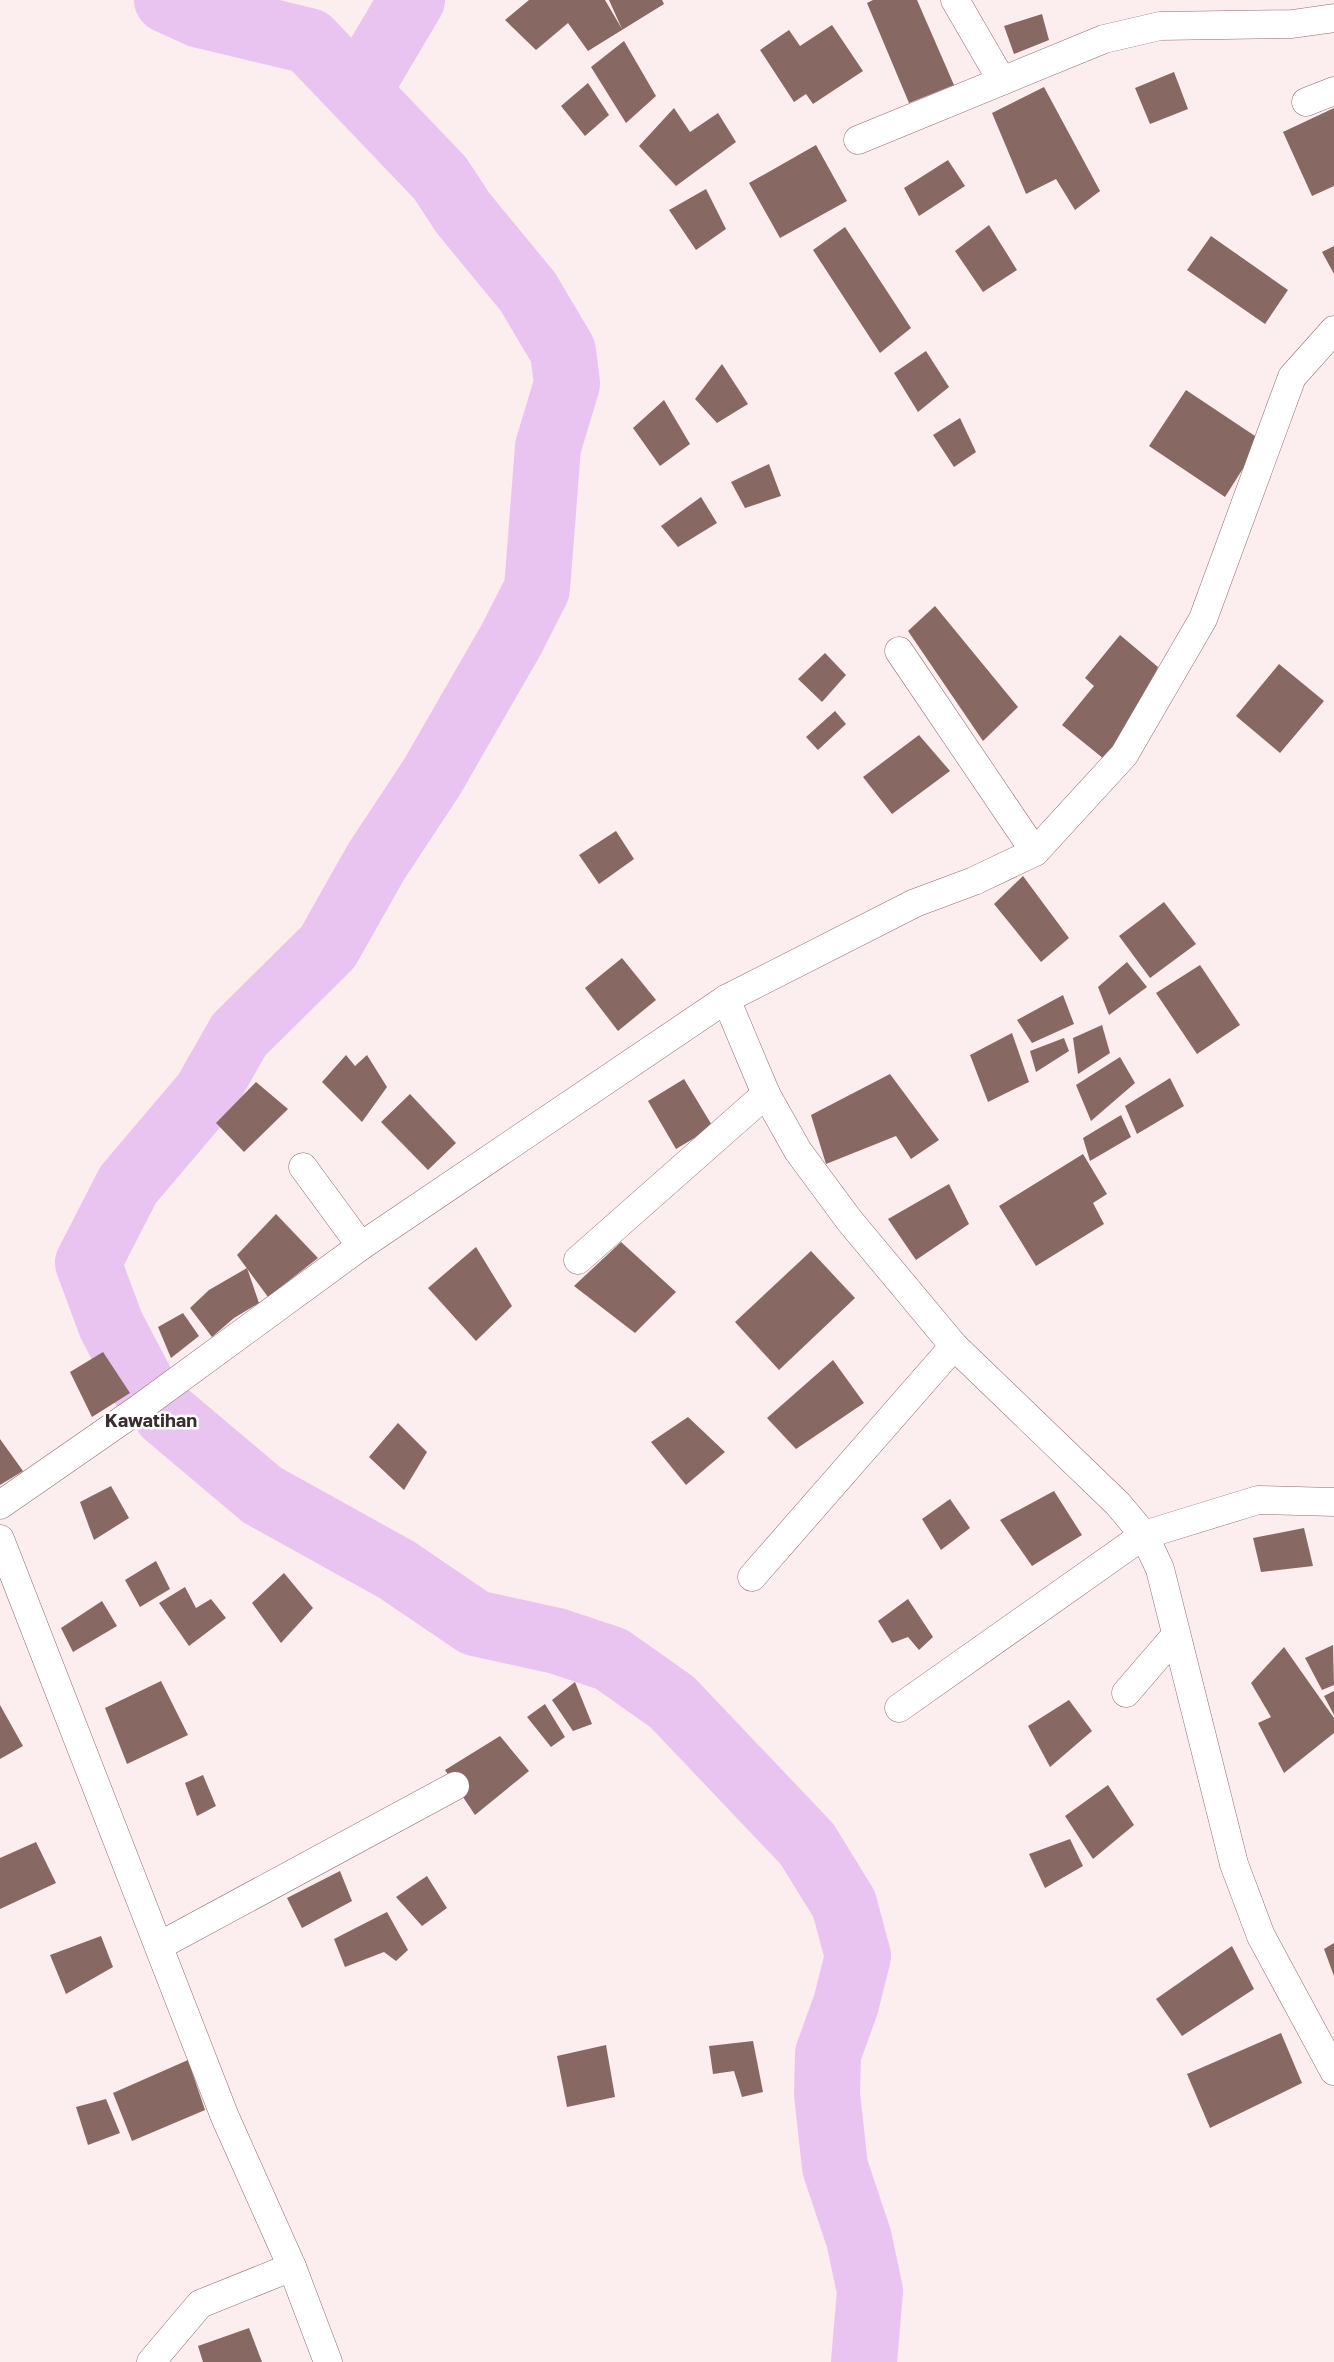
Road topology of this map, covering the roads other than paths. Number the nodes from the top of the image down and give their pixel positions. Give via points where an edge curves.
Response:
1 (955, 0) edge
2 (1334, 18) edge
3 (1002, 81) junction
4 (1334, 91) edge
5 (1306, 102) dead end
6 (858, 140) dead end
7 (1334, 330) edge
8 (899, 651) dead end
9 (1035, 852) junction
10 (726, 999) junction
11 (766, 1094) junction
12 (303, 1167) dead end
13 (361, 1246) junction
14 (578, 1260) dead end
15 (954, 1346) junction
16 (1334, 1502) edge
17 (0, 1505) edge
18 (1144, 1535) junction
19 (0, 1539) edge
20 (752, 1577) dead end
21 (1176, 1635) junction
22 (1126, 1693) dead end
23 (899, 1708) dead end
24 (455, 1786) dead end
25 (159, 1946) junction
26 (1334, 2071) edge
27 (292, 2267) junction
28 (151, 2362) edge
29 (328, 2362) edge

1 - 3 street
2 - 3 street via 1292,24 1160,26 1104,39
3 - 6 street
4 - 5 street
7 - 9 street via 1292,377 1203,619 1124,755
8 - 9 street
9 - 10 street via 974,881 915,903
10 - 11 street
10 - 13 street
11 - 14 street
11 - 15 street via 798,1151 849,1220
12 - 13 street
13 - 17 street via 137,1410
15 - 18 street via 1118,1504
15 - 20 street
16 - 18 street via 1258,1500
18 - 21 street via 1160,1569
18 - 23 street
19 - 25 street
21 - 22 street
21 - 26 street via 1234,1864 1261,1936
24 - 25 street
25 - 27 street via 225,2117
27 - 28 street via 200,2304
27 - 29 street

